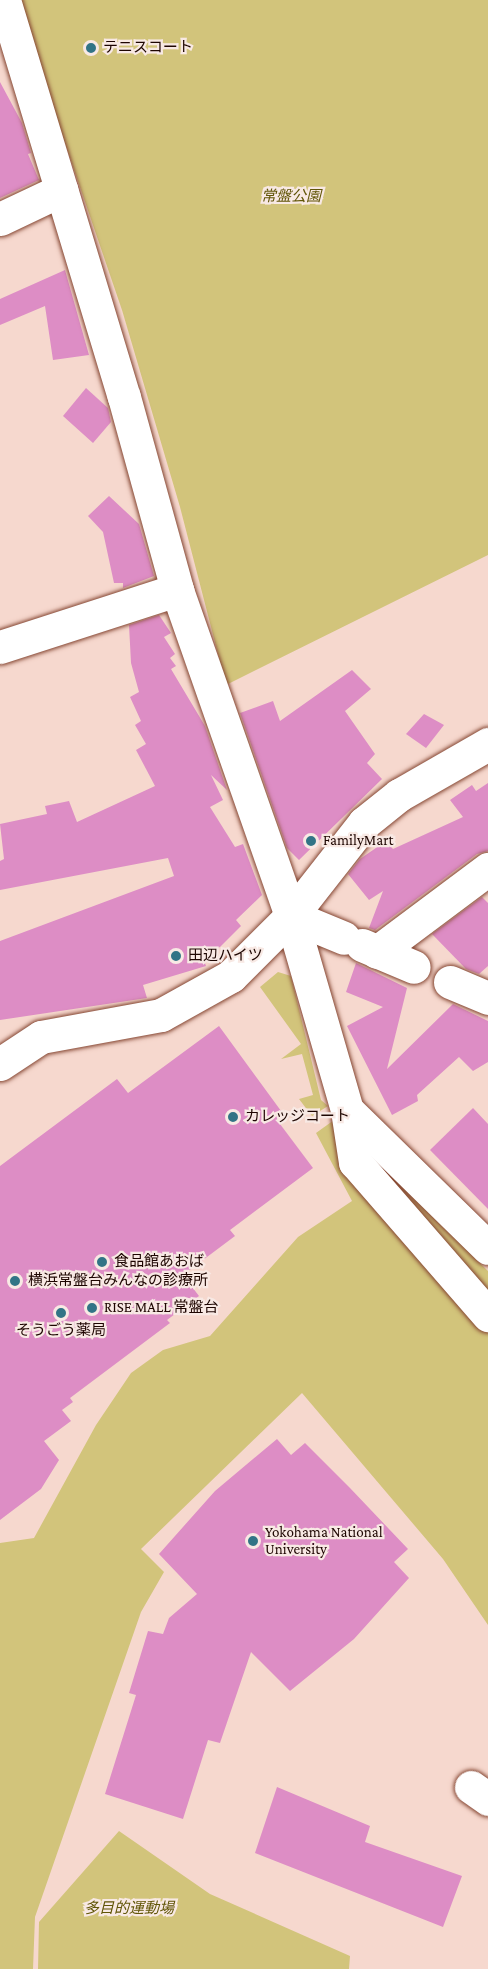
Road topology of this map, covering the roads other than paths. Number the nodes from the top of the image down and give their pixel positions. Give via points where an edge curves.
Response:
1 (4, 0) edge
2 (61, 190) junction
3 (0, 219) edge
4 (177, 590) junction
5 (0, 647) edge
6 (488, 744) edge
7 (488, 869) edge
8 (291, 916) junction
9 (361, 945) junction
10 (414, 967) dead end
11 (450, 982) dead end
12 (488, 998) edge
13 (0, 1064) edge
14 (347, 1110) junction
15 (488, 1248) edge
16 (488, 1315) edge

1 - 2 street
2 - 3 street
2 - 4 street
4 - 5 street
4 - 8 street
6 - 8 street via 399,795 364,824
7 - 9 street
8 - 9 street
8 - 13 street via 231,976 187,1003 161,1016 41,1037
8 - 14 street
9 - 10 street
11 - 12 street
14 - 15 street
14 - 16 street via 355,1162

